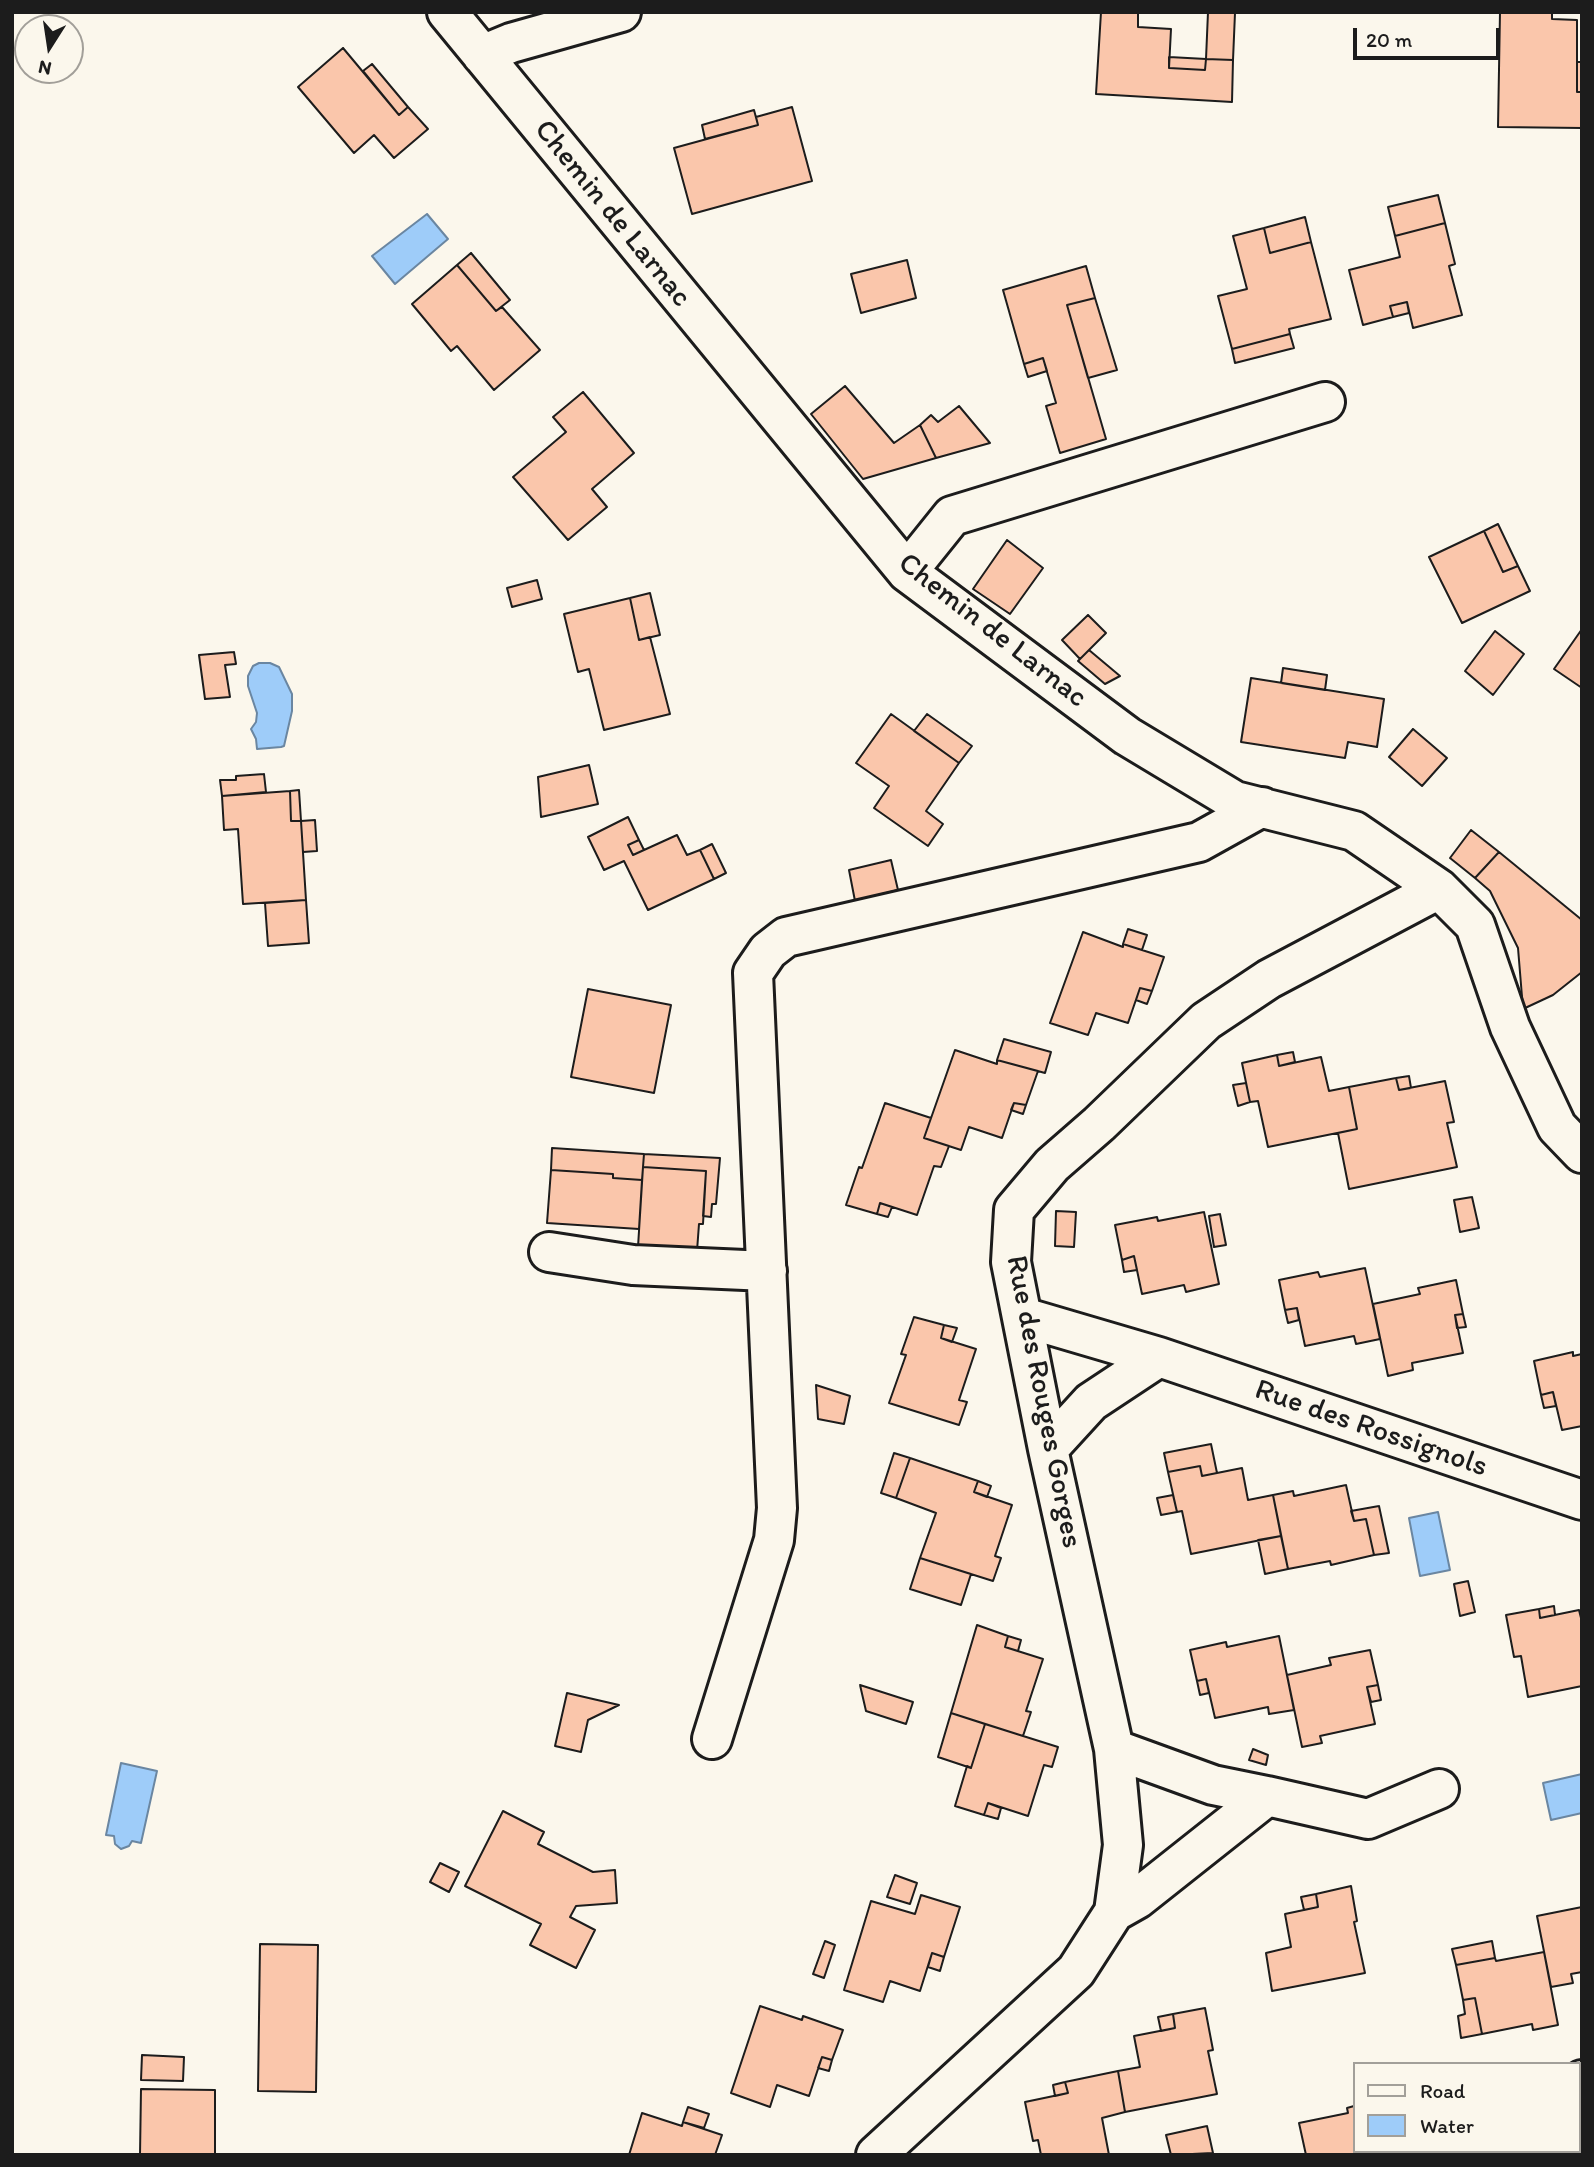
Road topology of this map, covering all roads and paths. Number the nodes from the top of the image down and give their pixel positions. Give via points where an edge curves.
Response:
1 (447, 12) edge
2 (621, 12) edge
3 (482, 55) junction
4 (1325, 402) dead end
5 (907, 572) junction
6 (1262, 807) junction
7 (1439, 889) junction
8 (1582, 1153) edge
9 (549, 1252) dead end
10 (767, 1271) junction
11 (1023, 1317) junction
12 (1159, 1357) junction
13 (1048, 1449) junction
14 (1582, 1500) edge
15 (712, 1738) dead end
16 (1114, 1749) junction
17 (1439, 1789) dead end
18 (1267, 1796) junction
19 (1114, 1912) junction
20 (876, 2155) edge

1 - 3 street, Chemin de Larnac
2 - 3 street
3 - 5 street, Chemin de Larnac
4 - 5 street via 952,516
5 - 6 street, Chemin de Larnac via 1127,736 1235,801
6 - 7 street, Chemin de Larnac via 1354,831
6 - 10 street via 1199,842 786,937 768,951 753,973
7 - 8 street, Chemin de Larnac via 1475,925 1510,1027 1557,1126
7 - 11 street, Rue des Rouges Gorges via 1269,979 1206,1021 1052,1165 1014,1210 1011,1262
9 - 10 street via 633,1265
10 - 15 street via 777,1508 774,1539
11 - 12 street, Rue des Rossignols
11 - 13 street, Rue des Rouges Gorges
12 - 13 street via 1091,1402
12 - 14 street, Rue des Rossignols
13 - 16 street, Rue des Rouges Gorges
16 - 18 street via 1213,1785
16 - 19 street, Rue des Rouges Gorges via 1123,1845
17 - 18 street via 1368,1819
18 - 19 street, Rue des Rouges Gorges via 1138,1899
19 - 20 street, Rue des Rouges Gorges via 1076,1971

